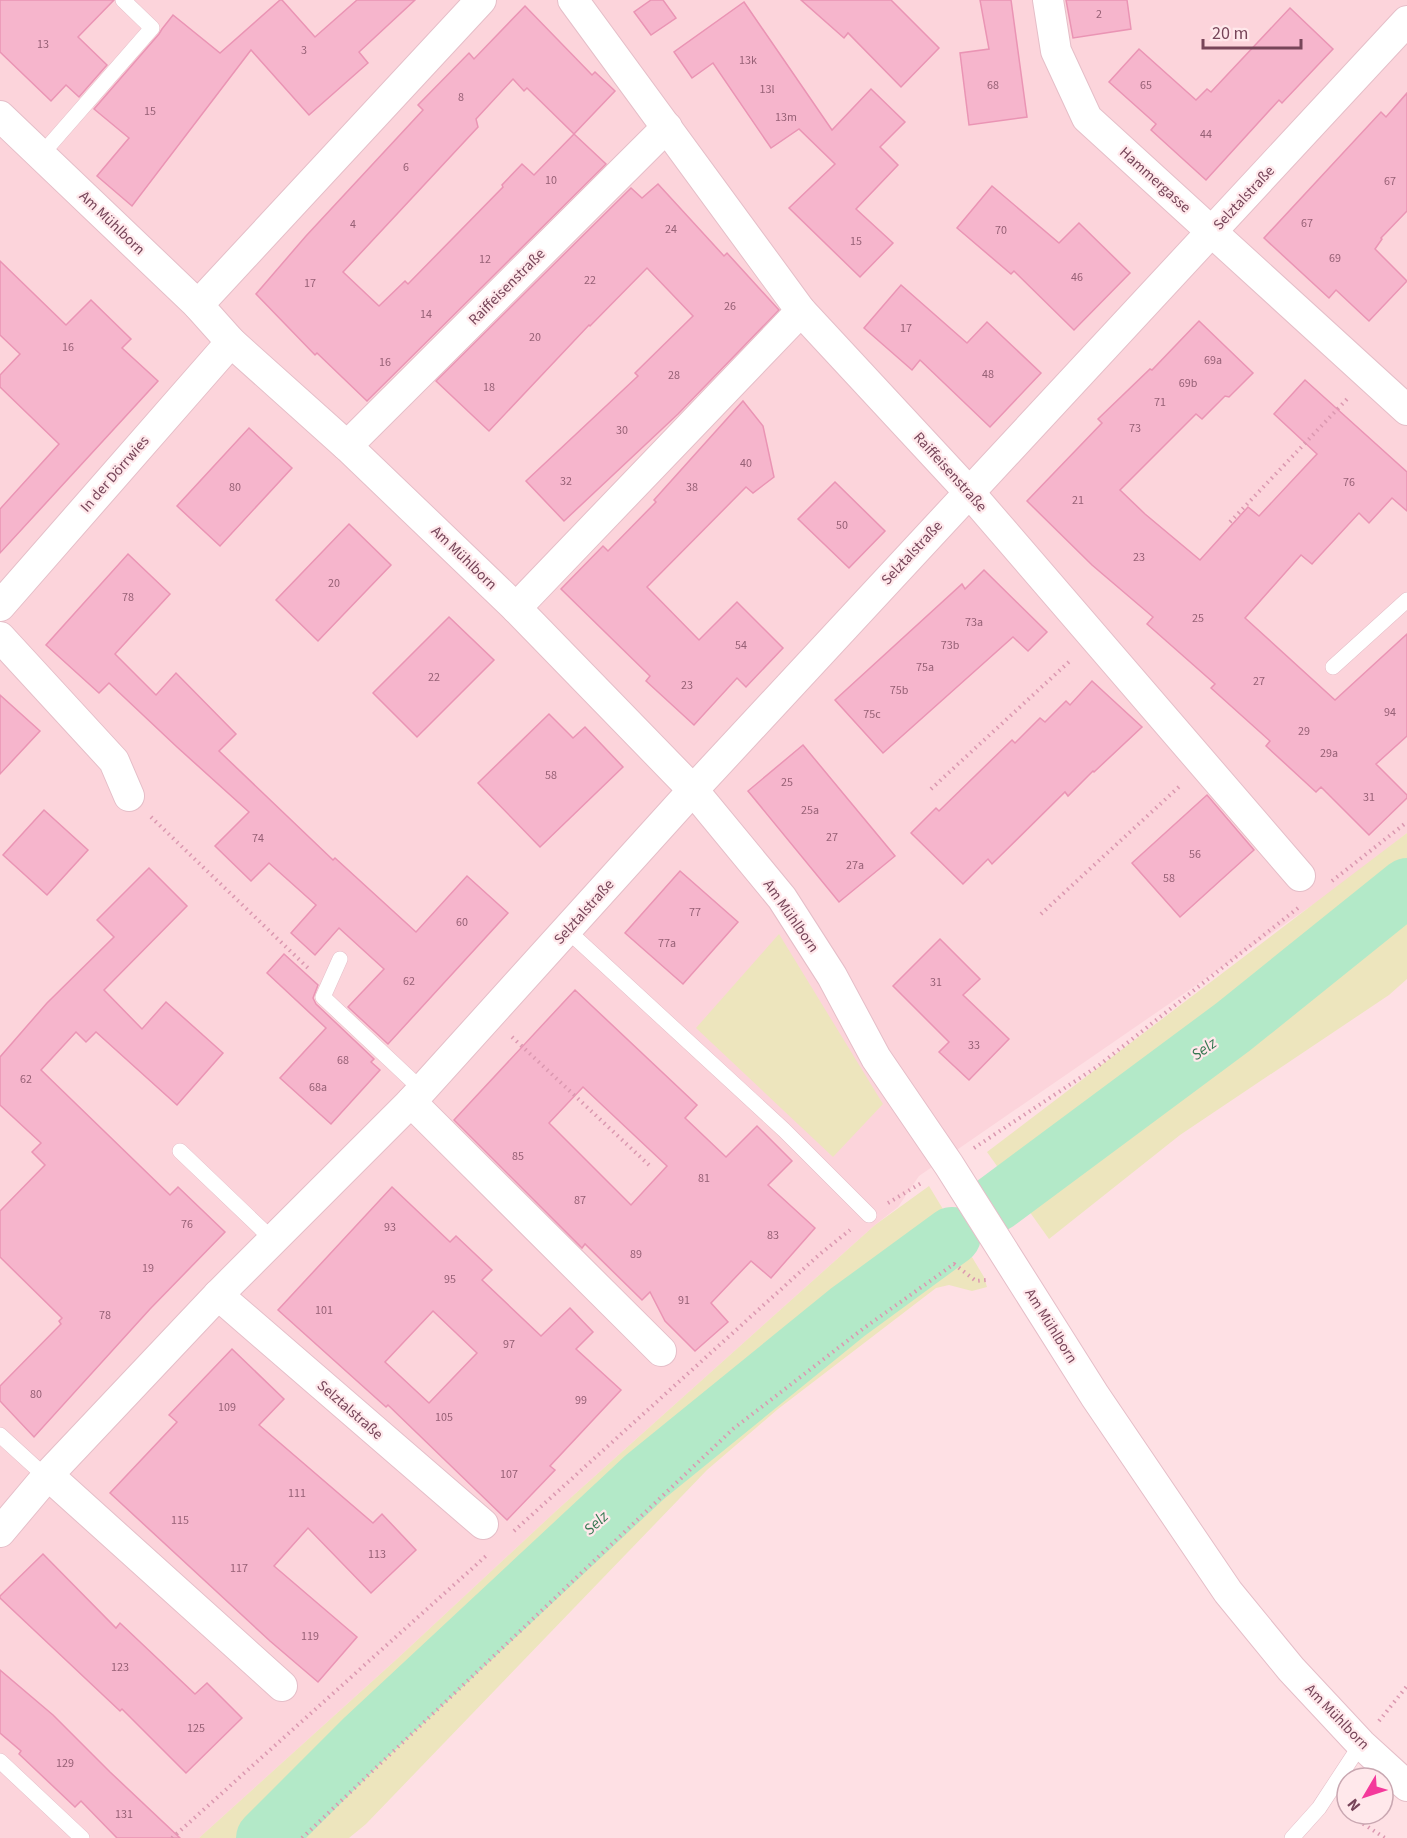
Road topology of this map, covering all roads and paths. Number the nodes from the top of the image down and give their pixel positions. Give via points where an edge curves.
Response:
1 (123, 0) edge
2 (481, 0) edge
3 (573, 0) edge
4 (1048, 0) edge
5 (1407, 21) edge
6 (0, 116) edge
7 (667, 127) junction
8 (41, 155) junction
9 (1212, 232) junction
10 (198, 305) junction
11 (801, 311) junction
12 (231, 342) junction
13 (1369, 375) junction
14 (1407, 410) edge
15 (347, 446) junction
16 (969, 492) junction
17 (1230, 522) dead end
18 (1407, 600) edge
19 (0, 606) edge
20 (516, 608) junction
21 (0, 637) edge
22 (1095, 638) junction
23 (1333, 667) dead end
24 (1203, 764) junction
25 (931, 789) dead end
26 (693, 790) junction
27 (129, 796) joint
28 (1407, 822) edge
29 (1310, 888) junction
30 (1041, 914) dead end
31 (567, 930) junction
32 (340, 959) dead end
33 (327, 987) junction
34 (489, 1016) junction
35 (417, 1096) junction
36 (180, 1151) dead end
37 (650, 1166) dead end
38 (950, 1168) junction
39 (869, 1215) junction
40 (273, 1240) junction
41 (1012, 1264) junction
42 (218, 1295) junction
43 (660, 1351) dead end
44 (0, 1435) edge
45 (47, 1476) junction
46 (0, 1532) edge
47 (512, 1533) dead end
48 (489, 1536) joint
49 (282, 1686) dead end
50 (1407, 1686) edge
51 (1361, 1744) junction
52 (0, 1761) edge
53 (1407, 1786) edge
54 (1366, 1826) edge
55 (82, 1838) edge
56 (172, 1838) edge
57 (302, 1838) edge
58 (1292, 1838) edge
59 (1385, 1838) edge

1 - 8 lane via 152,28
2 - 10 street
3 - 7 street, Raiffeisenstraße
4 - 9 street, Hammergasse via 1056,51 1087,118
5 - 9 street, Selztalstraße
6 - 8 street, Am Mühlborn
7 - 11 street, Raiffeisenstraße
7 - 15 street, Raiffeisenstraße
8 - 10 street, Am Mühlborn
9 - 13 street, Hammergasse
9 - 16 street, Selztalstraße
10 - 12 street, Am Mühlborn
11 - 16 street, Raiffeisenstraße
11 - 20 street
12 - 15 street, Am Mühlborn
12 - 19 street, In der Dörrwies
13 - 14 street, Hammergasse
13 - 17 path
15 - 20 street, Am Mühlborn
16 - 22 street, Raiffeisenstraße
16 - 26 street, Selztalstraße
18 - 23 lane
20 - 26 street, Am Mühlborn
21 - 27 street via 114,761
22 - 24 street, Raiffeisenstraße
22 - 25 path
24 - 29 street, Raiffeisenstraße
24 - 30 path
26 - 31 street, Selztalstraße
26 - 38 street, Am Mühlborn via 782,898 832,976 876,1058
27 - 33 path
28 - 29 path
29 - 38 path via 1098,1066
31 - 34 street, Selztalstraße
31 - 39 lane via 784,1130
32 - 33 lane
33 - 35 lane via 323,997
34 - 35 street, Selztalstraße
34 - 37 path
35 - 40 street, Selztalstraße
35 - 43 street
36 - 40 lane
38 - 39 path
38 - 41 street, Am Mühlborn
39 - 47 path via 820,1254
40 - 42 street, Selztalstraße
41 - 51 street, Am Mühlborn via 1095,1396 1228,1592 1291,1669
41 - 57 path via 986,1281 975,1281 954,1264 733,1430
42 - 45 street, Selztalstraße
42 - 48 street, Selztalstraße
44 - 45 lane
45 - 46 street, Selztalstraße
45 - 49 street
48 - 56 path
50 - 51 path
51 - 53 street, Am Mühlborn
51 - 58 lane via 1319,1808
52 - 55 lane
54 - 59 path

